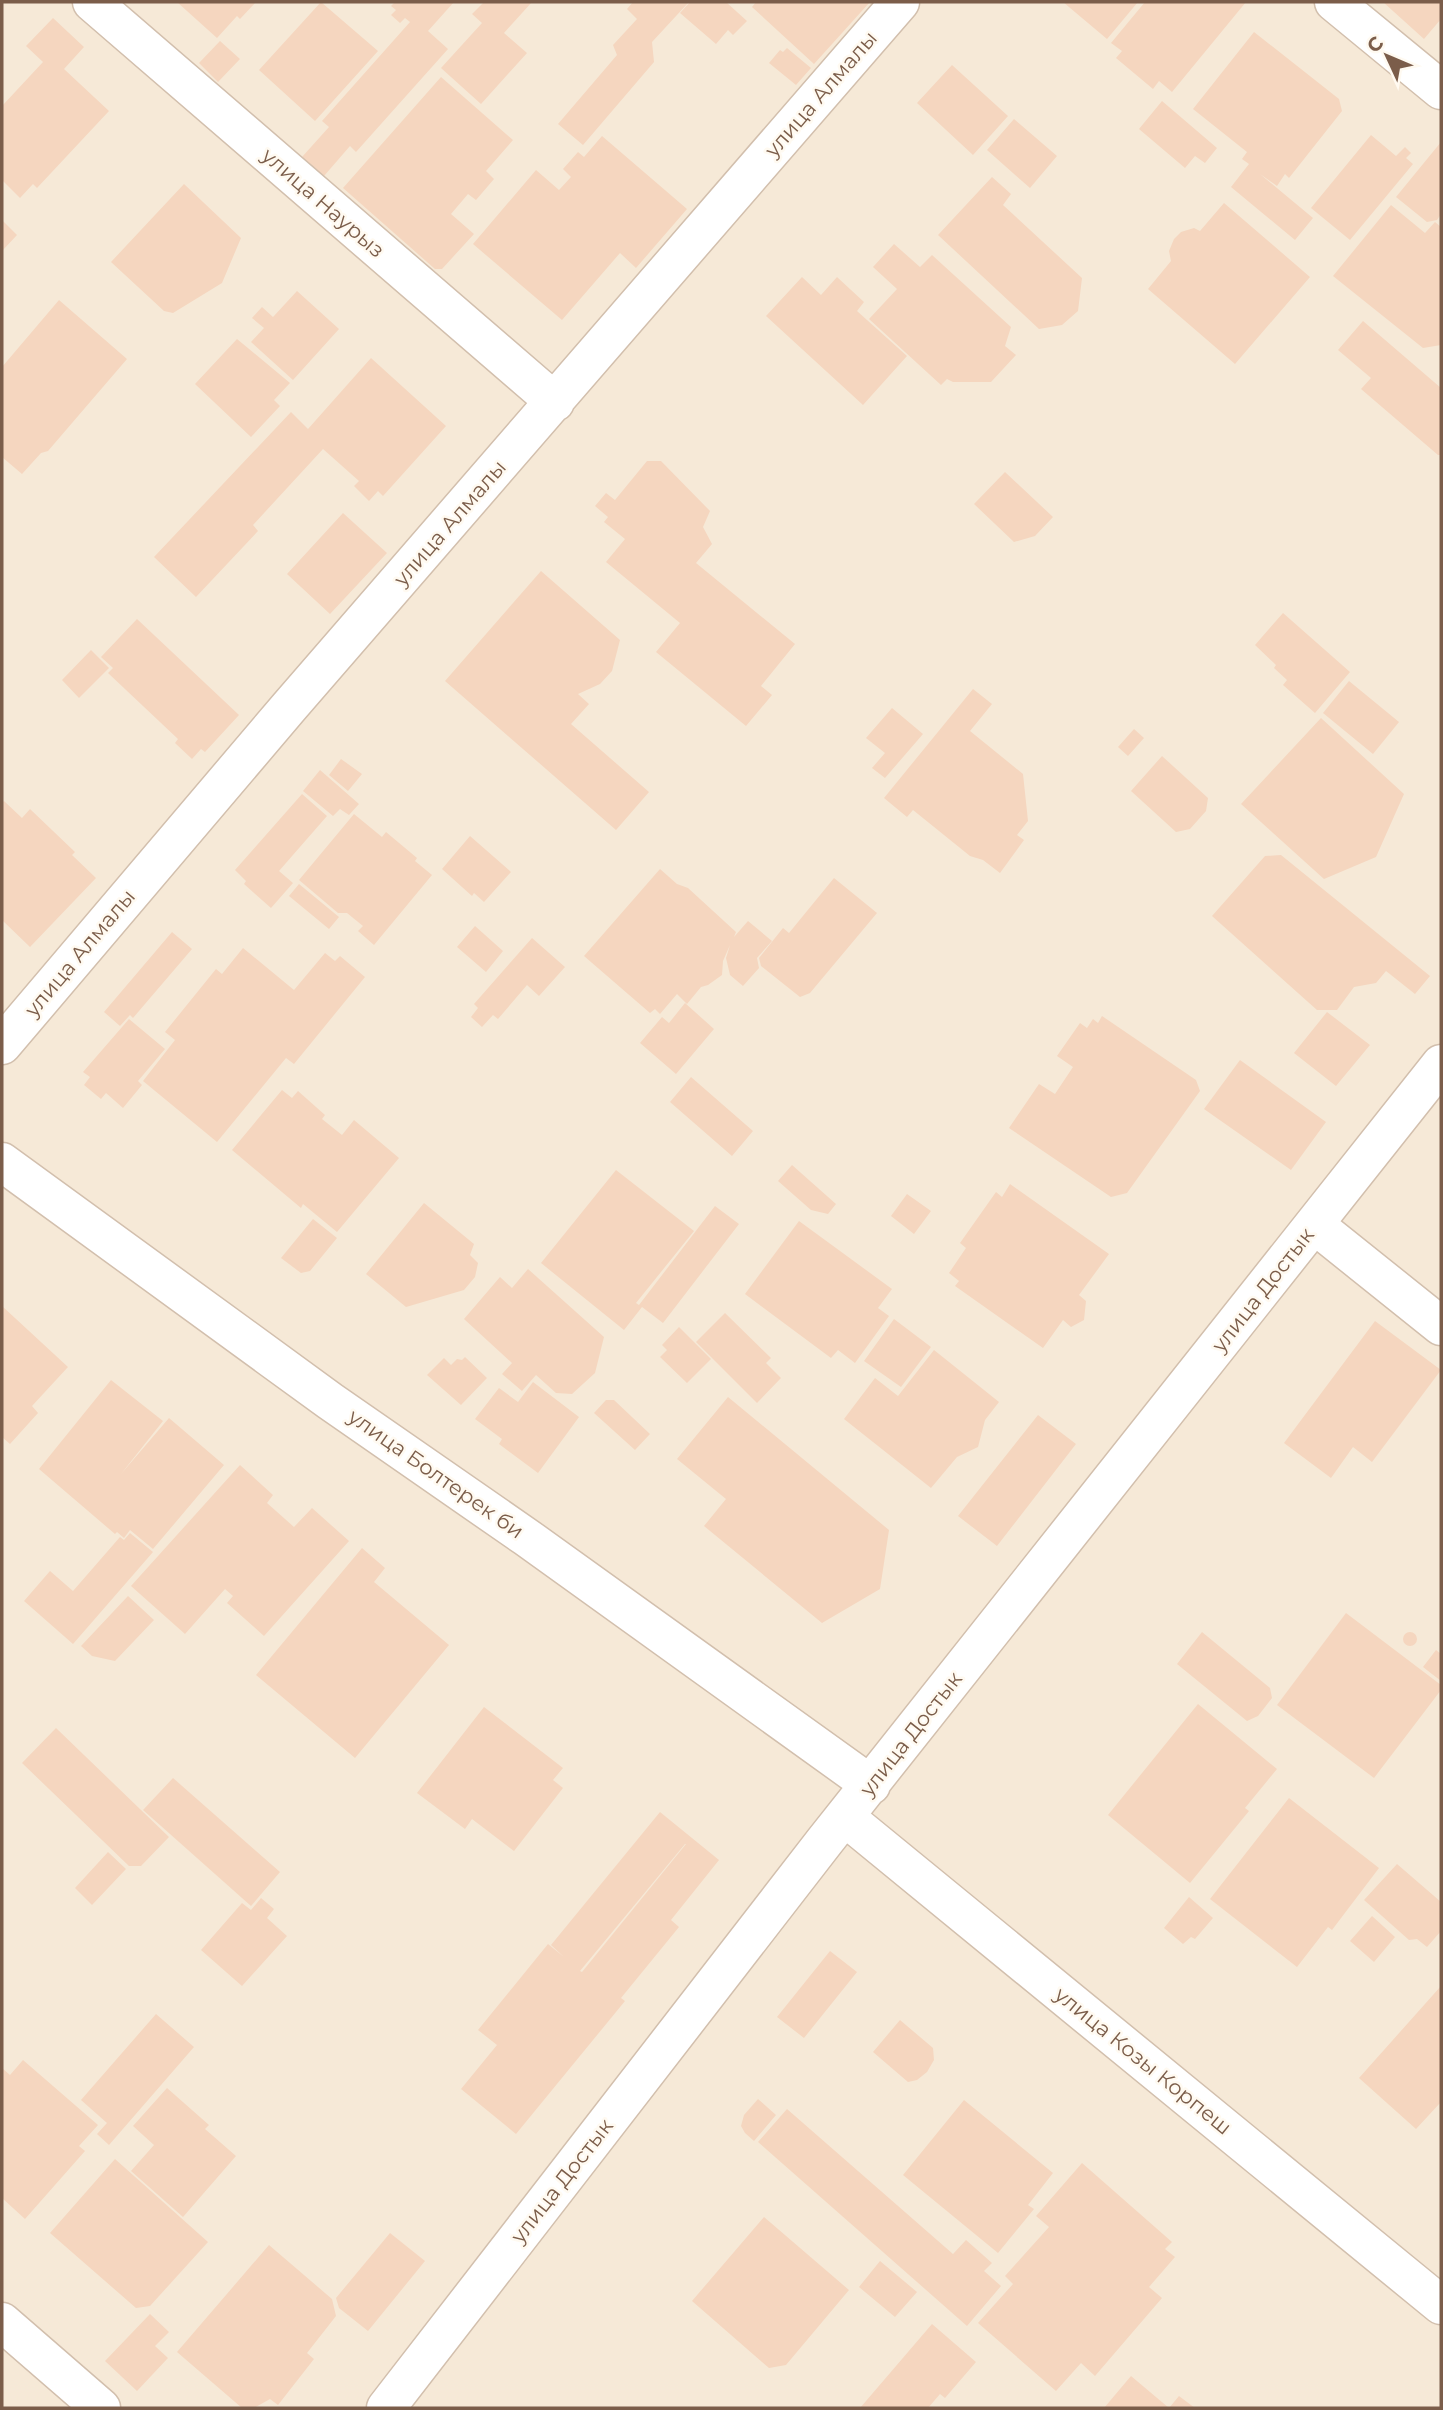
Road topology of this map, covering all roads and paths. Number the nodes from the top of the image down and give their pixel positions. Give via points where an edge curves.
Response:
1 (92, 2) edge
2 (900, 2) edge
3 (1334, 2) edge
4 (1436, 75) edge
5 (555, 402) junction
6 (2, 1045) edge
7 (1441, 1064) edge
8 (2, 1162) edge
9 (1315, 1225) junction
10 (1441, 1326) edge
11 (871, 1785) junction
12 (845, 1817) junction
13 (1441, 2305) edge
14 (2, 2322) edge
15 (101, 2408) edge
16 (386, 2408) edge

1 - 5 street, улица Наурыз
2 - 5 street, улица Алмалы
3 - 4 street
5 - 6 street, улица Алмалы
7 - 9 street, улица Достык
8 - 11 street, улица Болтерек би
9 - 10 street
9 - 11 street, улица Достык
11 - 12 street, улица Достык
12 - 13 street, улица Козы Корпеш
12 - 16 street, улица Достык
14 - 15 street

